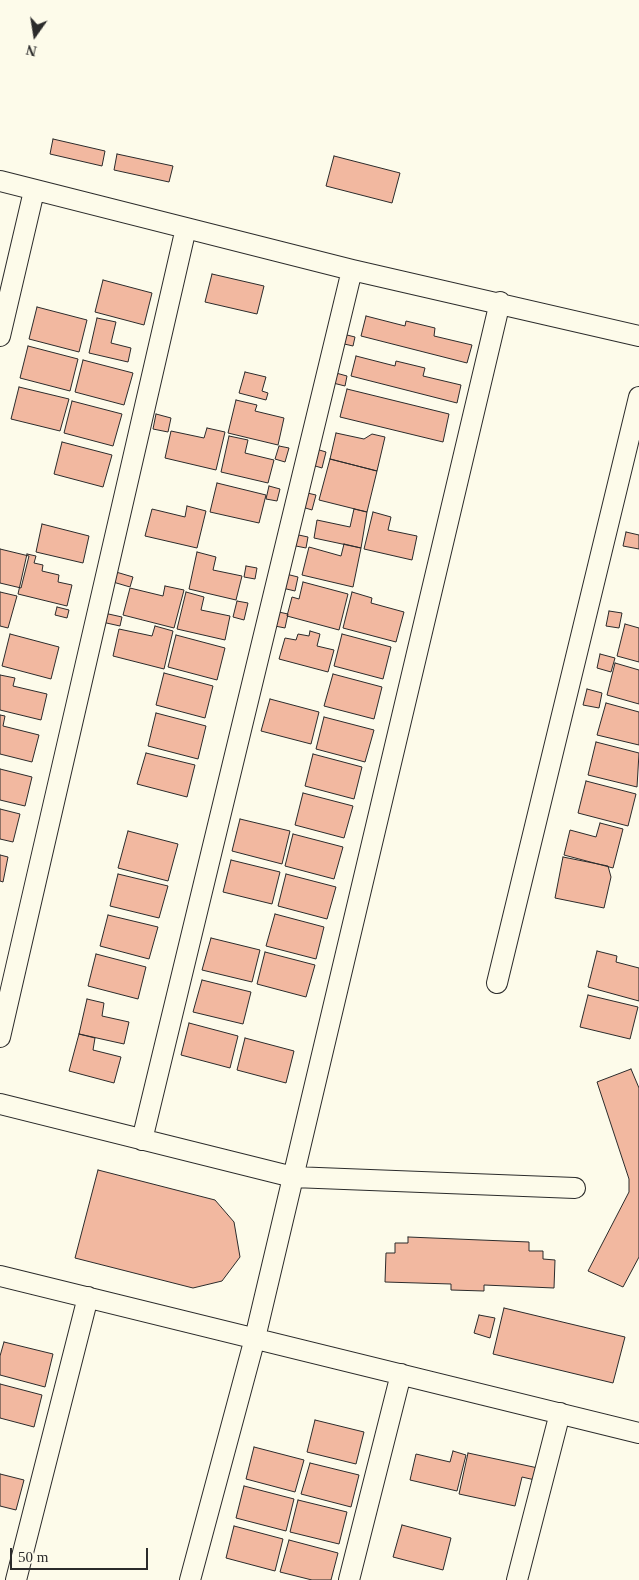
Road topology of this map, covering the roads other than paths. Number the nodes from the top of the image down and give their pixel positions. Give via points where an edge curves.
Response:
1 (0, 181) edge
2 (34, 191) junction
3 (186, 228) junction
4 (352, 270) junction
5 (500, 302) junction
6 (0, 336) edge
7 (639, 336) edge
8 (639, 396) edge
9 (497, 983) dead end
10 (0, 1037) edge
11 (0, 1104) edge
12 (142, 1140) junction
13 (293, 1177) junction
14 (576, 1188) dead end
15 (0, 1276) edge
16 (88, 1297) junction
17 (255, 1338) junction
18 (401, 1374) junction
19 (560, 1413) junction
20 (639, 1432) edge
21 (16, 1580) edge
22 (190, 1580) edge
23 (349, 1580) edge
24 (516, 1580) edge

1 - 2 street
2 - 3 street
2 - 6 street
3 - 4 street
3 - 10 street
4 - 5 street
4 - 12 street
5 - 7 street
5 - 13 street
8 - 9 street
11 - 12 street
12 - 13 street
13 - 14 street
13 - 17 street
15 - 16 street
16 - 17 street
16 - 21 street
17 - 18 street
17 - 22 street
18 - 19 street
18 - 23 street
19 - 20 street
19 - 24 street

